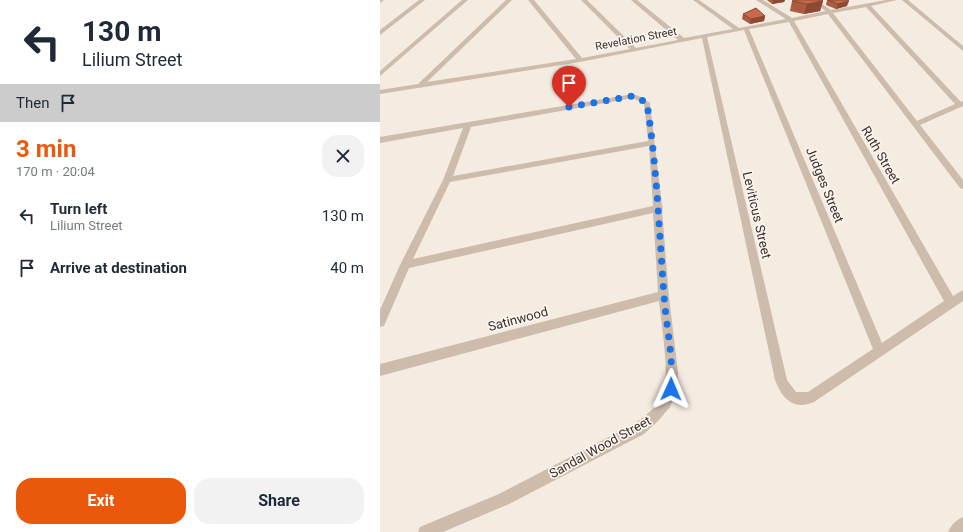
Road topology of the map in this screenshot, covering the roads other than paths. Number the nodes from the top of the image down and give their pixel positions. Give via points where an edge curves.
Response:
1 (422, 0) edge
2 (465, 0) edge
3 (509, 0) edge
4 (531, 0) edge
5 (584, 0) edge
6 (634, 0) edge
7 (696, 0) edge
8 (759, 0) edge
9 (812, 0) edge
10 (894, 0) edge
11 (905, 0) edge
12 (867, 3) edge
13 (829, 12) junction
14 (790, 19) junction
15 (742, 29) junction
16 (380, 33) edge
17 (704, 36) junction
18 (682, 40) junction
19 (963, 49) edge
20 (635, 50) junction
21 (580, 60) junction
22 (380, 74) edge
23 (422, 85) junction
24 (380, 92) edge
25 (961, 104) edge
26 (468, 124) junction
27 (915, 124) junction
28 (380, 140) edge
29 (652, 142) junction
30 (447, 180) junction
31 (963, 186) edge
32 (659, 208) junction
33 (405, 265) junction
34 (664, 295) junction
35 (963, 295) edge
36 (951, 303) junction
37 (380, 322) edge
38 (880, 352) junction
39 (380, 370) edge
40 (963, 524) edge
41 (425, 532) edge
42 (954, 532) edge

1 - 16 street
2 - 22 street
3 - 23 street
4 - 21 street
5 - 20 street
6 - 18 street
7 - 15 street
8 - 14 street
9 - 13 street
10 - 12 street, Revelation Street
11 - 19 street
12 - 13 street, Revelation Street
12 - 25 street
13 - 14 street, Revelation Street
13 - 27 street
14 - 15 street, Revelation Street
14 - 36 street, Ruth Street
15 - 17 street, Revelation Street
15 - 38 street, Judges Street
17 - 18 street, Revelation Street
17 - 38 street, Leviticus Street via 784,390 800,400 810,398
18 - 20 street, Revelation Street
20 - 21 street, Revelation Street
21 - 23 street, Revelation Street
23 - 24 street, Revelation Street
25 - 27 street
26 - 28 street
26 - 29 street, Sandal Wood Street via 633,96 647,104
26 - 30 street
27 - 31 street
29 - 30 street
29 - 32 street, Sandal Wood Street
30 - 33 street
32 - 33 street
32 - 34 street, Sandal Wood Street
33 - 37 street
34 - 39 street, Satinwood
34 - 41 street, Sandal Wood Street via 672,375 671,389 664,406 654,418 639,429 504,499
35 - 36 street
36 - 38 street
40 - 42 street

